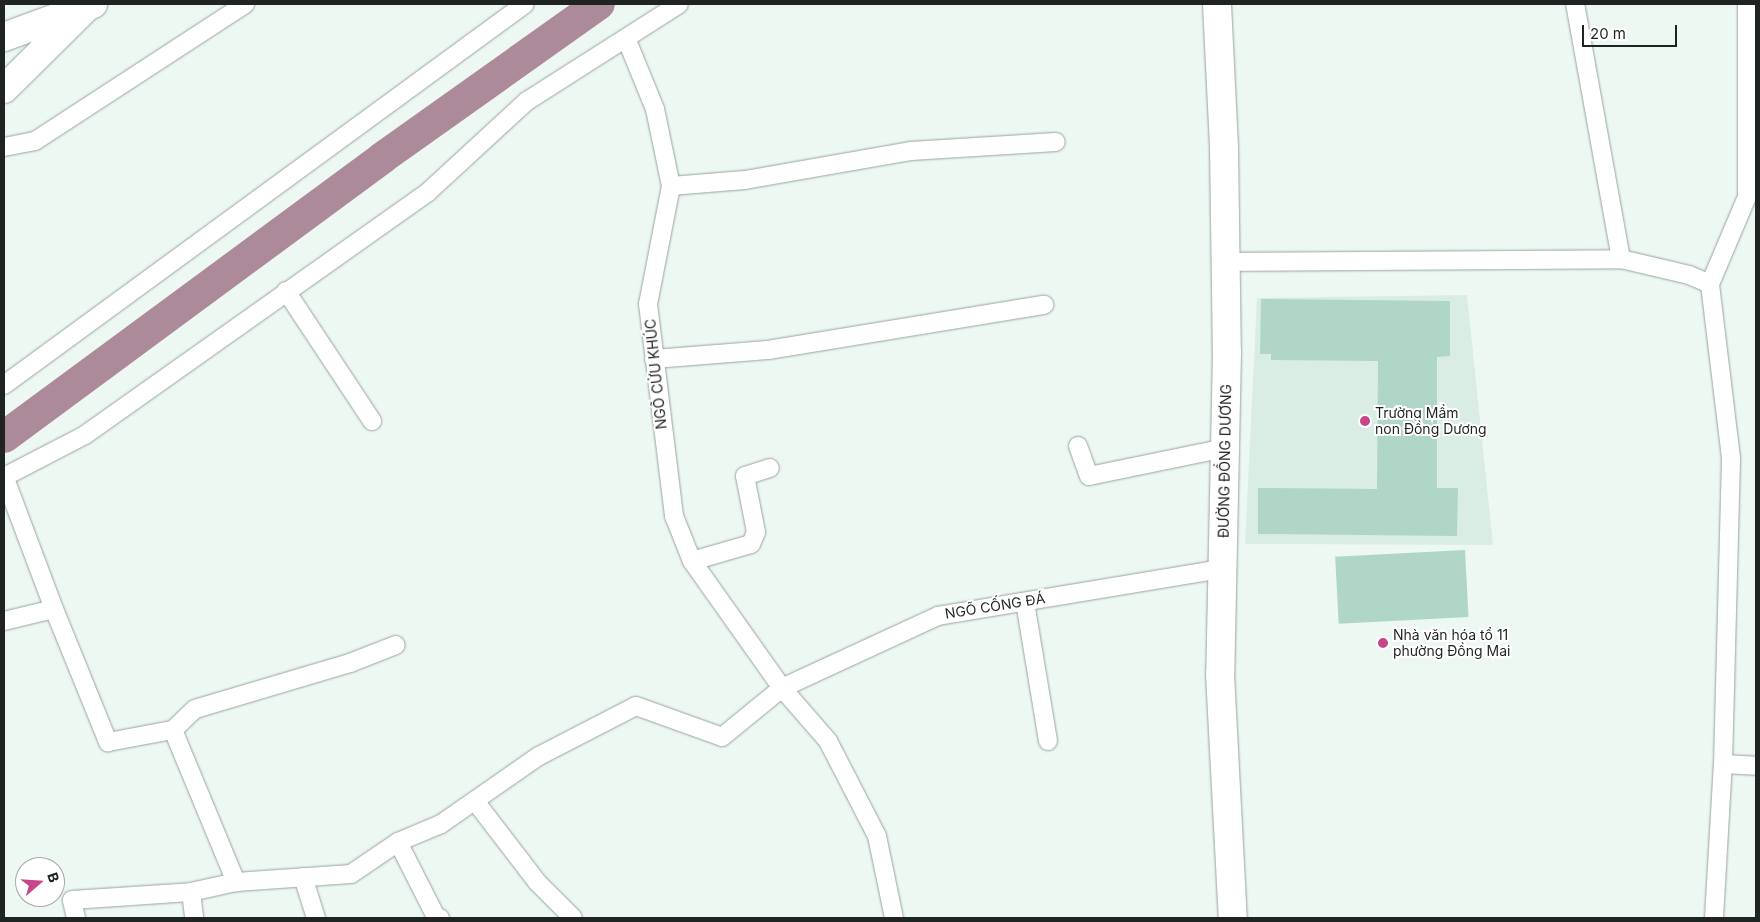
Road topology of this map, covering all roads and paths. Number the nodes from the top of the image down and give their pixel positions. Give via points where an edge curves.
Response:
1 (245, 4) edge
2 (525, 4) edge
3 (680, 4) edge
4 (1217, 4) edge
5 (1575, 4) edge
6 (90, 5) edge
7 (1750, 12) edge
8 (4, 37) edge
9 (626, 38) junction
10 (4, 89) edge
11 (1056, 142) dead end
12 (4, 147) edge
13 (671, 186) junction
14 (1621, 259) junction
15 (1225, 262) junction
16 (1710, 284) junction
17 (286, 291) junction
18 (1044, 305) dead end
19 (654, 359) junction
20 (4, 385) edge
21 (372, 421) dead end
22 (1078, 446) dead end
23 (1225, 448) junction
24 (770, 468) dead end
25 (4, 476) edge
26 (692, 561) junction
27 (1222, 570) junction
28 (1025, 602) junction
29 (54, 609) junction
30 (4, 621) edge
31 (396, 645) dead end
32 (782, 688) junction
33 (173, 730) junction
34 (1048, 741) dead end
35 (1723, 764) junction
36 (1756, 766) edge
37 (475, 801) junction
38 (398, 842) junction
39 (303, 877) junction
40 (236, 882) junction
41 (191, 892) junction
42 (76, 918) edge
43 (194, 918) edge
44 (316, 918) edge
45 (440, 918) edge
46 (573, 918) edge
47 (894, 918) edge
48 (1233, 918) edge
49 (1714, 918) edge

1 - 12 lane via 35,141
2 - 20 lane
3 - 9 lane
4 - 15 street, ĐƯỜNG ĐỒNG DƯƠNG
5 - 14 lane
6 - 8 street
6 - 10 street
7 - 16 lane via 1748,197
9 - 13 lane, NGÕ CỬU KHÚC via 655,109
9 - 17 lane via 527,101 428,192
11 - 13 lane via 911,151 745,180
13 - 19 lane, NGÕ CỬU KHÚC via 648,304
14 - 15 lane
14 - 16 lane via 1689,274
15 - 23 street, ĐƯỜNG ĐỒNG DƯƠNG
16 - 35 lane via 1730,458
17 - 21 lane
17 - 25 lane via 85,435
18 - 19 lane via 768,350
19 - 26 lane, NGÕ CỬU KHÚC via 674,516
22 - 23 lane via 1089,476
23 - 27 street, ĐƯỜNG ĐỒNG DƯƠNG
24 - 26 lane via 745,476 756,532 752,544
25 - 29 lane
26 - 32 lane, NGÕ CỬU KHÚC
27 - 28 lane, NGÕ CỐNG ĐÁ
27 - 48 street, ĐƯỜNG ĐỒNG DƯƠNG via 1220,674
28 - 32 lane, NGÕ CỐNG ĐÁ via 938,616
28 - 34 lane
29 - 30 lane
29 - 33 lane via 108,742
31 - 33 lane via 350,663 195,709
32 - 37 lane, NGÕ CỐNG ĐÁ via 722,737 636,706 539,756
32 - 47 lane, NGÕ CỬU KHÚC via 828,741 877,836
33 - 40 lane
35 - 36 lane
35 - 49 lane
37 - 38 lane via 441,824
37 - 46 lane via 538,883
38 - 39 lane via 351,874
38 - 45 lane via 436,917
39 - 40 lane
39 - 44 lane
40 - 41 lane
41 - 42 lane via 72,900
41 - 43 lane

